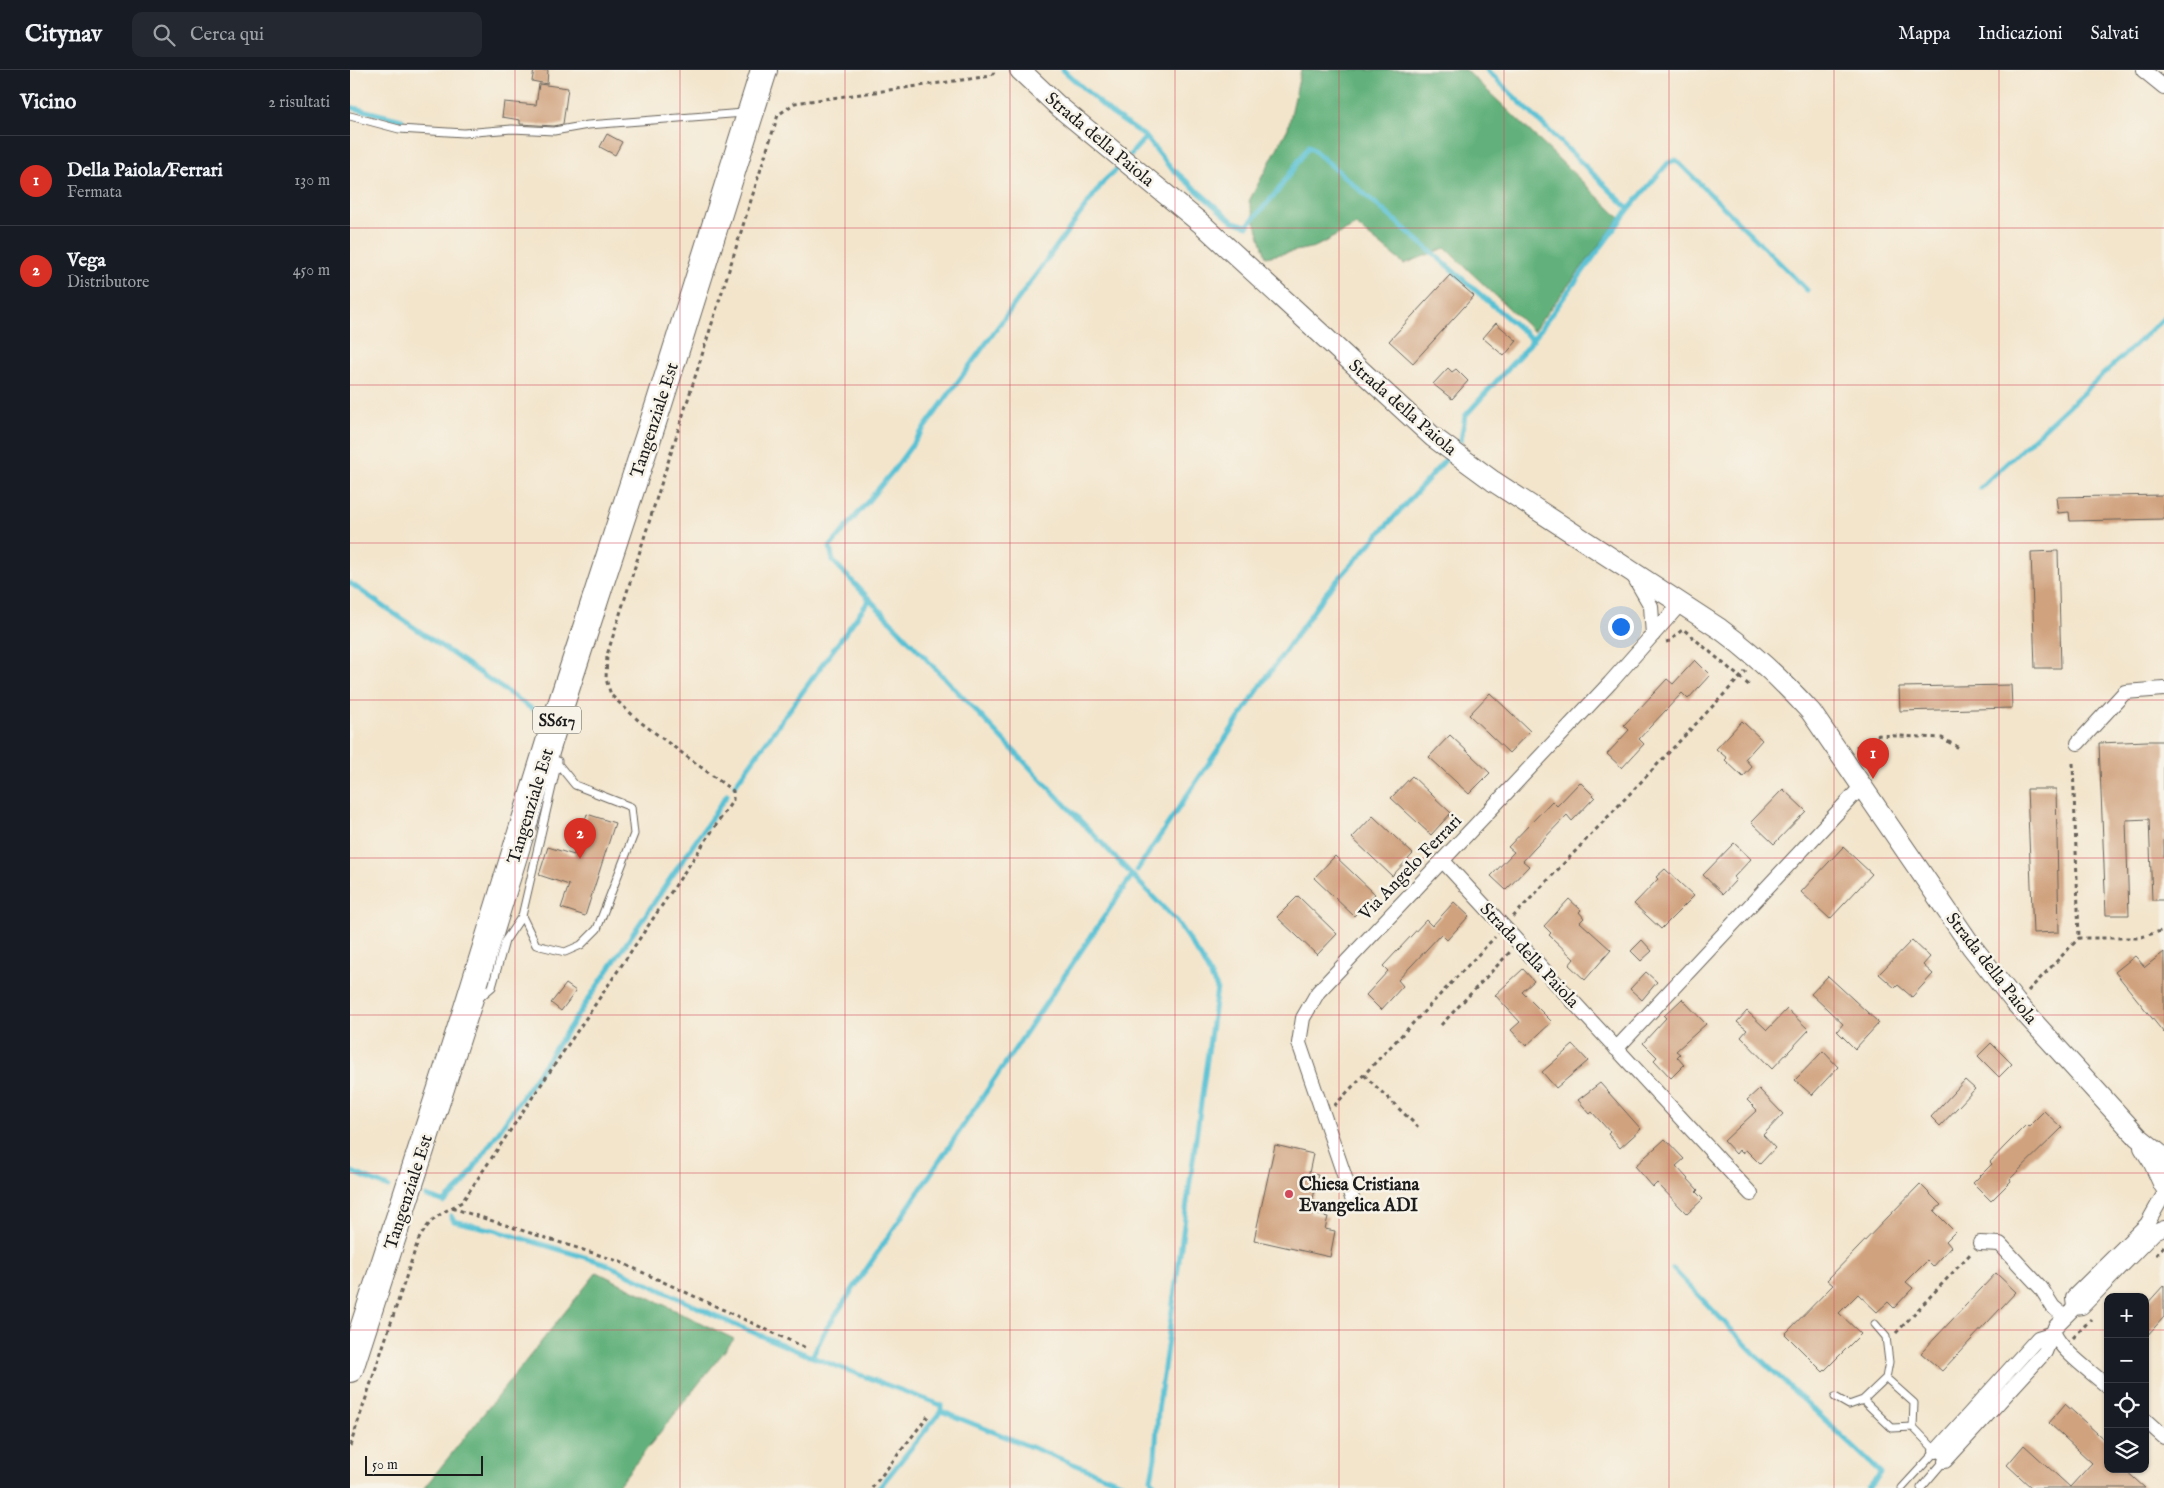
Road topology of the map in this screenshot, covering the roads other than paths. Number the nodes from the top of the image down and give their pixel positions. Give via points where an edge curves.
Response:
1 (764, 70) edge
2 (1020, 70) edge
3 (2143, 70) edge
4 (2164, 87) edge
5 (750, 113) junction
6 (350, 116) edge
7 (1630, 570) junction
8 (1680, 604) junction
9 (1657, 638) junction
10 (2164, 690) edge
11 (2078, 743) dead end
12 (557, 754) dead end
13 (558, 764) junction
14 (1862, 786) junction
15 (1443, 861) junction
16 (522, 916) junction
17 (467, 1008) junction
18 (1616, 1049) junction
19 (2138, 1137) junction
20 (2164, 1158) edge
21 (2164, 1192) edge
22 (1751, 1194) dead end
23 (1353, 1201) dead end
24 (2164, 1228) edge
25 (1980, 1243) road end
26 (2070, 1312) junction
27 (1874, 1324) dead end
28 (2054, 1333) junction
29 (350, 1369) edge
30 (1886, 1378) junction
31 (2104, 1383) edge
32 (1835, 1397) dead end
33 (1863, 1400) junction
34 (2149, 1424) edge
35 (1913, 1427) junction
36 (2164, 1437) edge
37 (1941, 1456) junction
38 (1902, 1488) edge
39 (1921, 1488) edge

1 - 5 highway, Tangenziale Est / SS617
2 - 7 street, Strada della Paiola via 1057,105 1202,225 1432,437 1493,482
3 - 4 street
5 - 6 lane via 588,125 554,131 512,129 464,133 399,129
5 - 17 highway, Tangenziale Est / SS617
7 - 8 street, Strada della Paiola
7 - 9 street via 1651,606
8 - 9 street, Via Angelo Ferrari
8 - 14 street, Strada della Paiola via 1750,651 1780,678 1811,712
9 - 15 street, Via Angelo Ferrari
10 - 11 street via 2125,692
12 - 13 lane
13 - 16 lane
13 - 16 lane via 575,785 631,807 634,834 597,929 582,945 565,952 536,945
14 - 18 street
14 - 19 street, Strada della Paiola via 1972,947 2016,1003
15 - 18 street, Strada della Paiola
15 - 23 street, Via Angelo Ferrari via 1318,992 1302,1018 1299,1043
16 - 17 lane via 505,941 492,987
17 - 29 highway, Tangenziale Est / SS617
18 - 22 street, Strada della Paiola
19 - 20 street, Strada della Paiola
19 - 21 street, Strada della Paiola via 2153,1160
21 - 26 street via 2148,1224 2074,1297
24 - 26 street via 2155,1232 2082,1308
25 - 26 street via 2000,1244 2054,1307
26 - 28 street via 2054,1327
27 - 30 lane via 1886,1337 1889,1362
28 - 31 street via 2056,1340
28 - 37 street via 2038,1338
30 - 33 lane
30 - 35 lane via 1914,1403
32 - 33 lane via 1849,1405
33 - 35 lane via 1892,1428
34 - 36 street
35 - 37 lane
37 - 38 lane
37 - 39 lane

